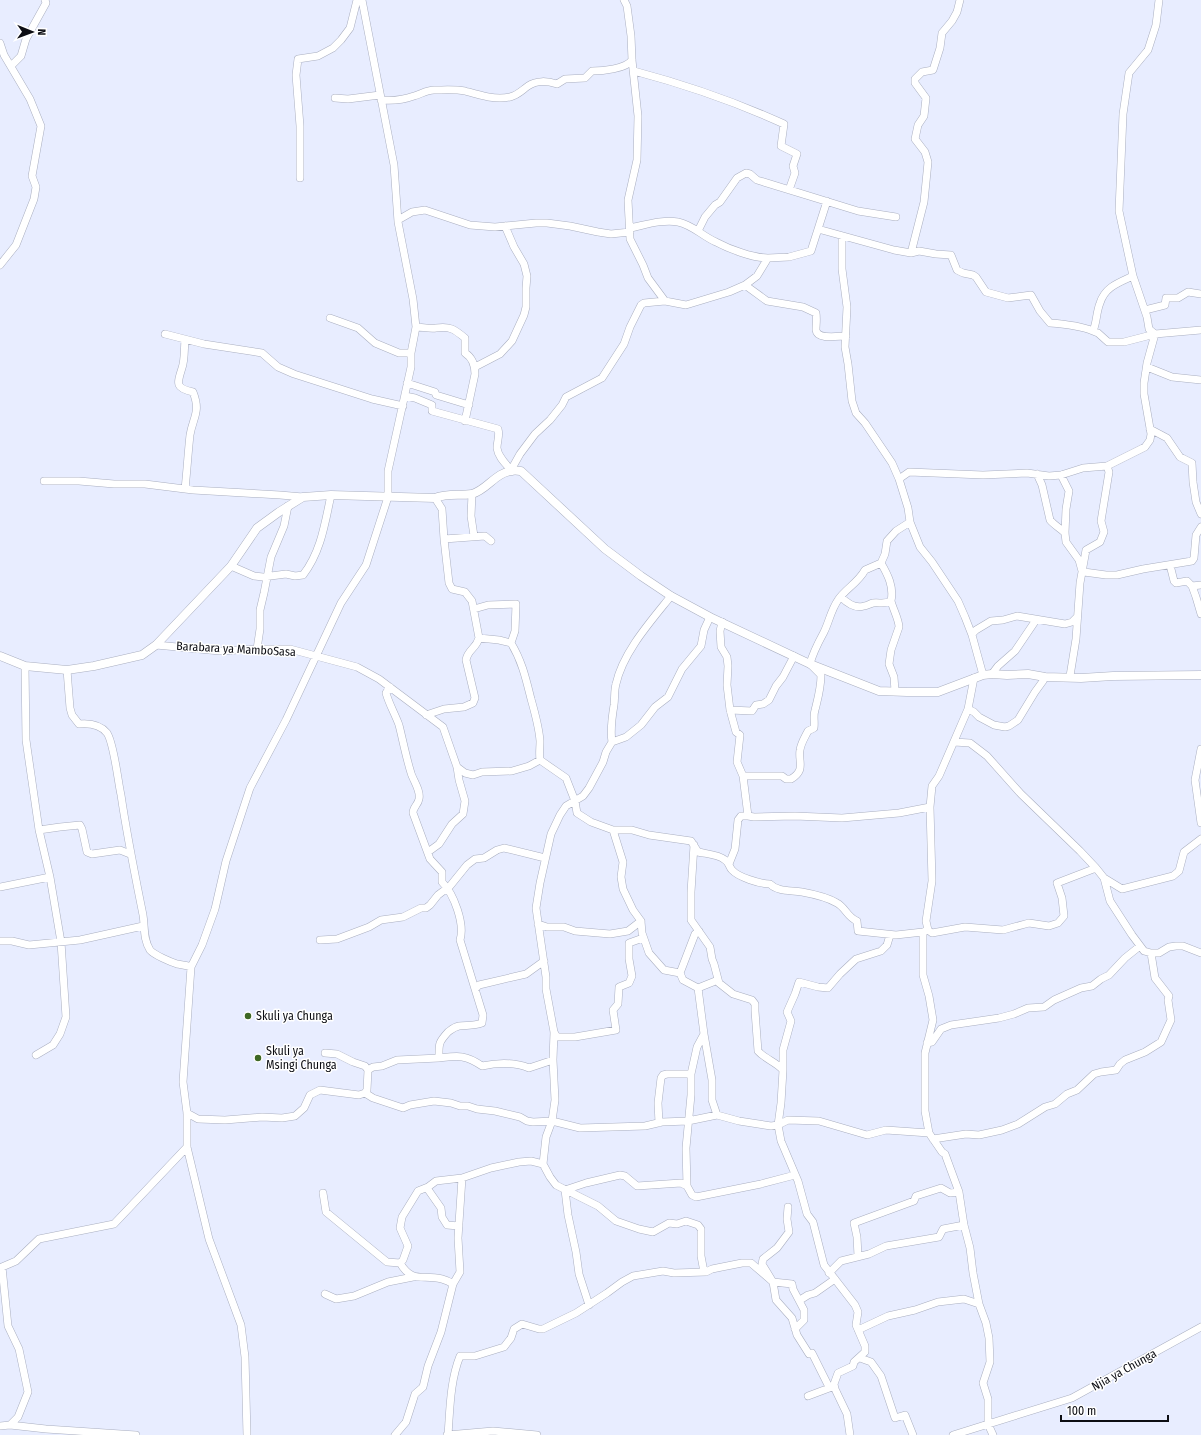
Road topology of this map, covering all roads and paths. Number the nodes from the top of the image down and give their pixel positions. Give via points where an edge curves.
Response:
1 (45, 0) edge
2 (356, 0) edge
3 (362, 0) edge
4 (960, 0) edge
5 (1159, 0) edge
6 (627, 2) edge
7 (0, 43) edge
8 (2, 53) edge
9 (632, 60) junction
10 (11, 66) junction
11 (634, 71) junction
12 (335, 98) dead end
13 (380, 98) junction
14 (300, 178) dead end
15 (789, 190) junction
16 (827, 201) junction
17 (896, 217) dead end
18 (398, 220) junction
19 (505, 226) junction
20 (818, 229) junction
21 (630, 230) junction
22 (698, 231) junction
23 (842, 236) junction
24 (910, 253) junction
25 (768, 258) junction
26 (0, 265) edge
27 (1132, 276) junction
28 (745, 285) junction
29 (1201, 294) edge
30 (665, 301) junction
31 (1145, 310) junction
32 (330, 318) dead end
33 (416, 327) junction
34 (1201, 330) edge
35 (1094, 331) junction
36 (166, 334) dead end
37 (1155, 334) junction
38 (846, 336) junction
39 (185, 340) junction
40 (411, 352) junction
41 (475, 367) junction
42 (1147, 367) junction
43 (1201, 380) edge
44 (408, 383) junction
45 (405, 396) junction
46 (469, 405) junction
47 (403, 406) junction
48 (465, 421) junction
49 (1150, 429) junction
50 (1107, 466) junction
51 (510, 470) junction
52 (1037, 474) junction
53 (1062, 475) junction
54 (899, 479) junction
55 (44, 481) dead end
56 (186, 489) junction
57 (472, 494) junction
58 (331, 495) junction
59 (303, 497) junction
60 (388, 497) junction
61 (435, 498) junction
62 (288, 506) junction
63 (1201, 514) edge
64 (910, 522) junction
65 (1201, 527) edge
66 (1064, 533) junction
67 (474, 536) junction
68 (444, 539) junction
69 (491, 541) dead end
70 (881, 563) junction
71 (1170, 565) junction
72 (231, 566) junction
73 (1082, 571) junction
74 (267, 576) junction
75 (1201, 585) edge
76 (1192, 586) junction
77 (671, 596) junction
78 (841, 597) junction
79 (891, 601) junction
80 (474, 608) junction
81 (1201, 614) edge
82 (710, 617) junction
83 (1078, 617) junction
84 (1036, 620) junction
85 (722, 622) junction
86 (972, 634) junction
87 (479, 638) junction
88 (511, 643) junction
89 (156, 645) junction
90 (257, 649) junction
91 (0, 656) edge
92 (315, 656) junction
93 (794, 656) junction
94 (810, 664) junction
95 (25, 666) junction
96 (66, 670) junction
97 (992, 674) junction
98 (983, 675) junction
99 (1201, 675) edge
100 (1070, 676) junction
101 (1045, 677) junction
102 (974, 678) junction
103 (390, 687) junction
104 (895, 691) junction
105 (968, 709) junction
106 (730, 710) junction
107 (426, 715) junction
108 (612, 742) junction
109 (954, 742) junction
110 (1201, 749) edge
111 (540, 760) junction
112 (457, 766) junction
113 (743, 776) junction
114 (575, 801) junction
115 (930, 807) junction
116 (748, 816) junction
117 (1201, 823) edge
118 (39, 830) junction
119 (613, 830) junction
120 (1201, 839) edge
121 (694, 845) junction
122 (428, 852) junction
123 (130, 854) junction
124 (545, 858) junction
125 (729, 864) junction
126 (1096, 868) junction
127 (50, 878) junction
128 (1104, 878) junction
129 (0, 887) edge
130 (448, 888) junction
131 (641, 921) junction
132 (538, 924) junction
133 (143, 926) junction
134 (699, 931) junction
135 (925, 931) junction
136 (890, 935) junction
137 (643, 938) junction
138 (320, 940) dead end
139 (0, 942) edge
140 (61, 942) junction
141 (1140, 946) junction
142 (1151, 953) junction
143 (1201, 953) edge
144 (544, 961) junction
145 (191, 967) junction
146 (680, 972) junction
147 (718, 980) junction
148 (698, 988) junction
149 (475, 989) junction
150 (554, 1032) junction
151 (704, 1034) junction
152 (927, 1043) junction
153 (325, 1054) dead end
154 (36, 1055) dead end
155 (438, 1058) junction
156 (553, 1060) junction
157 (368, 1070) junction
158 (783, 1070) junction
159 (691, 1074) junction
160 (365, 1093) junction
161 (187, 1113) junction
162 (717, 1115) junction
163 (552, 1120) junction
164 (688, 1121) junction
165 (659, 1123) junction
166 (778, 1125) junction
167 (931, 1136) junction
168 (187, 1147) junction
169 (543, 1164) junction
170 (795, 1175) junction
171 (462, 1178) junction
172 (687, 1186) junction
173 (427, 1188) junction
174 (565, 1190) junction
175 (959, 1192) junction
176 (323, 1193) dead end
177 (788, 1207) dead end
178 (964, 1225) junction
179 (459, 1226) junction
180 (858, 1256) junction
181 (400, 1263) junction
182 (704, 1272) junction
183 (829, 1273) junction
184 (413, 1276) junction
185 (835, 1279) junction
186 (773, 1282) junction
187 (453, 1284) junction
188 (325, 1294) dead end
189 (800, 1300) junction
190 (979, 1304) junction
191 (589, 1305) junction
192 (1201, 1327) edge
193 (795, 1329) junction
194 (858, 1330) junction
195 (860, 1358) junction
196 (833, 1388) junction
197 (808, 1396) dead end
198 (988, 1424) junction
199 (10, 1425) junction
200 (1, 1427) edge
201 (4, 1435) edge
202 (136, 1435) edge
203 (247, 1435) edge
204 (395, 1435) edge
205 (447, 1435) edge
206 (537, 1435) edge
207 (850, 1435) edge
208 (913, 1435) edge
209 (953, 1435) edge
210 (993, 1435) edge

1 - 10 street via 46,3 26,39 21,56
2 - 14 street via 350,28 341,40 318,56 298,59 296,75 300,126
3 - 13 street
4 - 24 street via 957,12 942,33 933,70 922,72 915,79 915,83 926,98 924,116 914,139 925,152 928,162 924,202
5 - 27 street via 1156,25 1148,50 1129,73 1123,114 1119,211
6 - 9 street
7 - 8 street
8 - 10 street
9 - 11 street
9 - 13 street via 629,64 592,71 585,78 565,80 557,84 534,83 509,97 481,97 460,91 434,90 405,99 390,101
10 - 26 street via 30,99 40,126 32,176 36,187 34,199 16,245
11 - 15 street via 664,79 784,124 781,146 797,154 793,166 795,173
11 - 21 street via 638,116 637,160 628,200
12 - 13 street
13 - 18 street via 394,165
15 - 16 street
15 - 22 street via 757,180 750,174 742,174 705,217
16 - 17 street via 858,211
16 - 20 street
18 - 19 street via 412,212 425,210 470,225
18 - 33 street
19 - 21 street via 547,223 611,234
19 - 41 street via 524,264 527,276 526,307 512,341 500,354
20 - 23 street
20 - 25 street via 811,251 789,257
21 - 22 street via 665,221 689,225
21 - 30 street via 630,239 648,278
22 - 25 street via 742,253
23 - 24 street
23 - 38 street via 842,269 847,307
24 - 35 street via 919,251 951,255 957,270 976,277 986,292 1008,298 1031,295 1050,323
25 - 28 street via 757,276
27 - 31 street
27 - 35 street via 1111,286 1100,303
28 - 30 street via 686,305
28 - 38 street via 767,301 803,307 816,313 818,335
29 - 31 street via 1188,292 1178,298 1166,298 1165,305
30 - 51 street via 641,305 624,344 602,378 566,397 558,410 531,439
31 - 37 street via 1150,329
32 - 40 street via 358,328 375,343 399,353
33 - 40 street
33 - 41 street via 440,326 458,332 465,338 465,353 469,355
34 - 37 street
35 - 37 street via 1108,342 1124,342
36 - 39 street
37 - 42 street
38 - 54 street via 845,347 852,401 856,413 892,463
39 - 47 street via 238,351 262,353 278,367 294,374 372,399
39 - 56 street via 182,369 178,380 184,390 193,392 197,402 190,434
40 - 44 street
41 - 46 street
42 - 43 street via 1172,377
42 - 49 street via 1144,394
44 - 45 street
44 - 46 street
45 - 47 street
45 - 48 street via 432,404 432,411
46 - 48 street
47 - 60 street via 388,471
48 - 51 street via 498,429 499,456
49 - 50 street via 1150,440 1145,447
49 - 63 street via 1167,438 1180,458 1192,463 1196,502
50 - 53 street via 1083,468
50 - 73 street via 1109,472 1101,520 1103,538 1086,550
51 - 57 street
51 - 77 street via 521,471 605,549
52 - 53 street
52 - 54 street via 983,476 909,472
52 - 66 street via 1050,520
53 - 66 street via 1069,491
54 - 64 street
55 - 56 street via 145,484
56 - 59 street
57 - 61 street via 441,495
57 - 67 street via 471,516
58 - 59 street
58 - 60 street
58 - 74 street via 321,540 303,575
59 - 62 street
60 - 61 street
60 - 92 street via 366,566 341,603
61 - 68 street via 442,508
62 - 72 street via 257,528
62 - 74 street
64 - 70 street via 887,541
64 - 86 street via 920,547 958,602
65 - 71 street via 1196,535 1192,561
66 - 73 street via 1066,542 1079,560
67 - 68 street
67 - 69 street via 485,536
68 - 80 street via 449,583 452,589 465,592
70 - 78 street via 864,570
70 - 79 street via 891,585
71 - 73 street via 1117,576
71 - 76 street via 1176,583 1187,581
72 - 74 street via 254,576
72 - 89 street
73 - 83 street
74 - 90 street via 260,610
75 - 76 street
76 - 81 street
77 - 82 street
77 - 108 street via 644,628 624,660 616,683
78 - 79 street via 856,607
78 - 94 street via 812,653
79 - 104 street via 899,623 889,664 894,677
80 - 87 street
80 - 88 street via 516,604 515,631
82 - 85 street
82 - 108 street via 701,646 682,669 668,697 641,726 626,737
83 - 84 street via 1065,624
83 - 100 street
84 - 86 street via 1017,616 991,621
84 - 97 street via 1015,651
85 - 93 street
85 - 106 street via 721,647 727,657
86 - 98 street
87 - 88 street
87 - 107 street via 466,660 475,698 473,703
88 - 111 street via 524,670 537,720
89 - 90 street, Barabara ya MamboSasa via 220,651
89 - 96 street via 142,655
90 - 92 street, Barabara ya MamboSasa via 290,650
91 - 95 street
92 - 103 street, Barabara ya MamboSasa via 357,667
92 - 145 street via 286,720 250,788 226,861 215,908 202,946
93 - 94 street
93 - 106 street via 769,700 756,705 752,711
94 - 104 street via 878,691
94 - 113 street via 821,675 821,682 814,710 814,728 808,731 800,752 799,772 791,779 782,776
95 - 96 street
95 - 118 street via 26,740
96 - 123 street via 72,715 79,724 98,726 107,734 114,756
97 - 98 street
97 - 101 street via 1028,674
98 - 102 street
99 - 100 street via 1081,678
100 - 101 street
101 - 105 street via 1018,720 1009,726 994,724
102 - 104 street via 938,692
102 - 105 street
103 - 107 street, Barabara ya MamboSasa
103 - 122 street via 386,693 398,723 414,783 419,791 419,799 413,813
105 - 109 street
106 - 113 street via 736,732 740,735 737,762
107 - 112 street, Barabara ya MamboSasa via 443,728
108 - 114 street via 589,788
109 - 115 street via 932,786
109 - 126 street via 970,743 988,756 1021,794
110 - 117 street via 1195,780
111 - 112 street via 512,771 482,772 473,775 465,773
111 - 114 street via 566,778
112 - 122 street, Barabara ya MamboSasa via 465,801 463,814 452,824 439,844
113 - 116 street
114 - 119 street via 577,813 591,822
114 - 124 street via 566,806 560,815 551,834
115 - 116 street via 899,813 842,818
115 - 135 street via 932,881
116 - 125 street via 741,816 738,820 735,849
118 - 123 street via 80,825 87,852 92,854 120,850
118 - 127 street
119 - 121 street via 632,830 649,836 691,841
119 - 131 street via 623,862 623,889 632,910
120 - 128 street via 1184,852 1179,871 1173,876 1122,889
121 - 125 street via 698,852 725,859
121 - 134 street via 690,911 691,920
122 - 130 street via 442,872 442,882
123 - 133 street via 144,920
124 - 130 street via 504,848 497,850 467,865
124 - 132 street via 536,908
125 - 136 street via 732,870 743,877 838,904 850,918 857,921 858,932
126 - 128 street
126 - 135 street via 1057,883 1064,916 1058,923 1049,926 1029,923 1003,930 965,927 932,933
127 - 129 street
127 - 140 street
128 - 141 street via 1110,901
130 - 138 street via 430,905 409,915 381,920 337,939
130 - 149 street via 461,925 460,940
131 - 132 street via 628,931 610,934
131 - 137 street
132 - 144 street
133 - 140 street
133 - 145 street via 145,940 151,951 161,958
134 - 146 street via 695,934
134 - 147 street via 710,947
135 - 136 street
135 - 152 street via 923,976 933,1020
136 - 158 street via 881,951 856,959 828,988 798,982 787,1012 791,1021 783,1050
137 - 146 street via 649,953 658,965 664,970
137 - 150 street via 629,943 632,976 629,983 620,987 618,1004 613,1010 616,1030 575,1037 557,1037
139 - 140 street via 12,941 29,945
140 - 154 street via 66,1017 53,1045
141 - 142 street via 1144,951
141 - 152 street via 1109,975 1092,986 1081,988 1044,1007 1028,1008 999,1018 951,1025 941,1029 932,1042
142 - 143 street via 1159,953 1176,946
142 - 167 street via 1155,978 1169,996 1171,1020 1160,1042 1145,1052 1125,1060 1116,1070 1094,1074 1077,1090 1018,1124 978,1135
144 - 149 street via 526,974 479,984
144 - 150 street
145 - 161 street via 183,1082
146 - 148 street via 683,980
147 - 148 street
147 - 158 street via 733,994 752,1000 755,1004 758,1051
148 - 151 street
149 - 155 street via 483,1015 482,1023 452,1028 439,1044
150 - 156 street
151 - 159 street via 697,1047
151 - 162 street via 712,1080 712,1100
152 - 167 street via 925,1111
153 - 157 street via 337,1054 365,1066
155 - 156 street via 459,1056 472,1059 482,1066 500,1064 528,1068
155 - 157 street via 397,1060
156 - 163 street via 555,1100
157 - 160 street via 368,1090
158 - 166 street
159 - 164 street
159 - 165 street via 664,1074 661,1078
160 - 161 street via 359,1095 320,1090 310,1095 304,1108 295,1116 289,1117 198,1119
160 - 163 street via 403,1108 434,1101 495,1111 533,1122
161 - 168 street
162 - 164 street
162 - 166 street via 739,1121
163 - 165 street via 580,1128 645,1126
163 - 169 street via 546,1137
164 - 165 street
164 - 172 street
166 - 167 street via 788,1120 819,1121 867,1135 886,1130 901,1130
166 - 170 street via 781,1141
167 - 175 street via 945,1154
168 - 199 street via 114,1224 39,1239 16,1261 2,1268 8,1326 19,1349 28,1392 18,1417
168 - 203 street via 209,1239 241,1325 245,1357
169 - 171 street via 519,1162
169 - 174 street via 556,1185
170 - 172 street via 696,1197
170 - 183 street
171 - 173 street via 436,1181
171 - 179 street
172 - 174 street via 681,1183 637,1186 620,1175
173 - 179 street via 441,1208 446,1225
173 - 181 street via 418,1192 402,1218 400,1228 408,1246
174 - 182 street via 598,1206 616,1221 639,1229 653,1232 669,1222 677,1224 686,1221 698,1225
174 - 191 street via 579,1274
175 - 178 street
175 - 180 street via 950,1193 941,1188 932,1190 916,1196 914,1201 854,1223
176 - 181 street via 326,1212 387,1262
177 - 186 street via 789,1232 777,1248 763,1259 762,1264
178 - 180 street via 943,1229 939,1237 894,1243
178 - 190 street
179 - 187 street via 460,1272
180 - 183 street via 841,1261
181 - 184 street via 404,1270
182 - 186 street via 742,1262 751,1263
182 - 191 street via 663,1271 634,1276
183 - 185 street
184 - 187 street via 442,1279
184 - 188 street via 388,1282 354,1296 336,1299
185 - 189 street via 816,1293
185 - 194 street via 855,1305 858,1312
186 - 189 street via 792,1284
186 - 193 street via 776,1300 792,1318
187 - 204 street via 423,1387 415,1394 406,1422
189 - 193 street via 804,1320
190 - 194 street via 964,1299 938,1302 888,1316
190 - 198 street via 989,1338 990,1362 983,1383 988,1399
191 - 205 street via 543,1328 522,1324 514,1329 504,1347 475,1356 460,1356 452,1387
192 - 198 street, Njia ya Chunga via 1072,1398
193 - 196 street via 809,1354 812,1353 828,1385
194 - 195 street via 865,1346 865,1352
195 - 196 street via 853,1366 838,1373
195 - 208 street via 875,1366 881,1376 895,1418 905,1416
196 - 197 street
196 - 207 street via 847,1414
198 - 209 street, Njia ya Chunga
198 - 210 street
199 - 200 street
199 - 202 street
200 - 201 street
205 - 206 street via 493,1431

